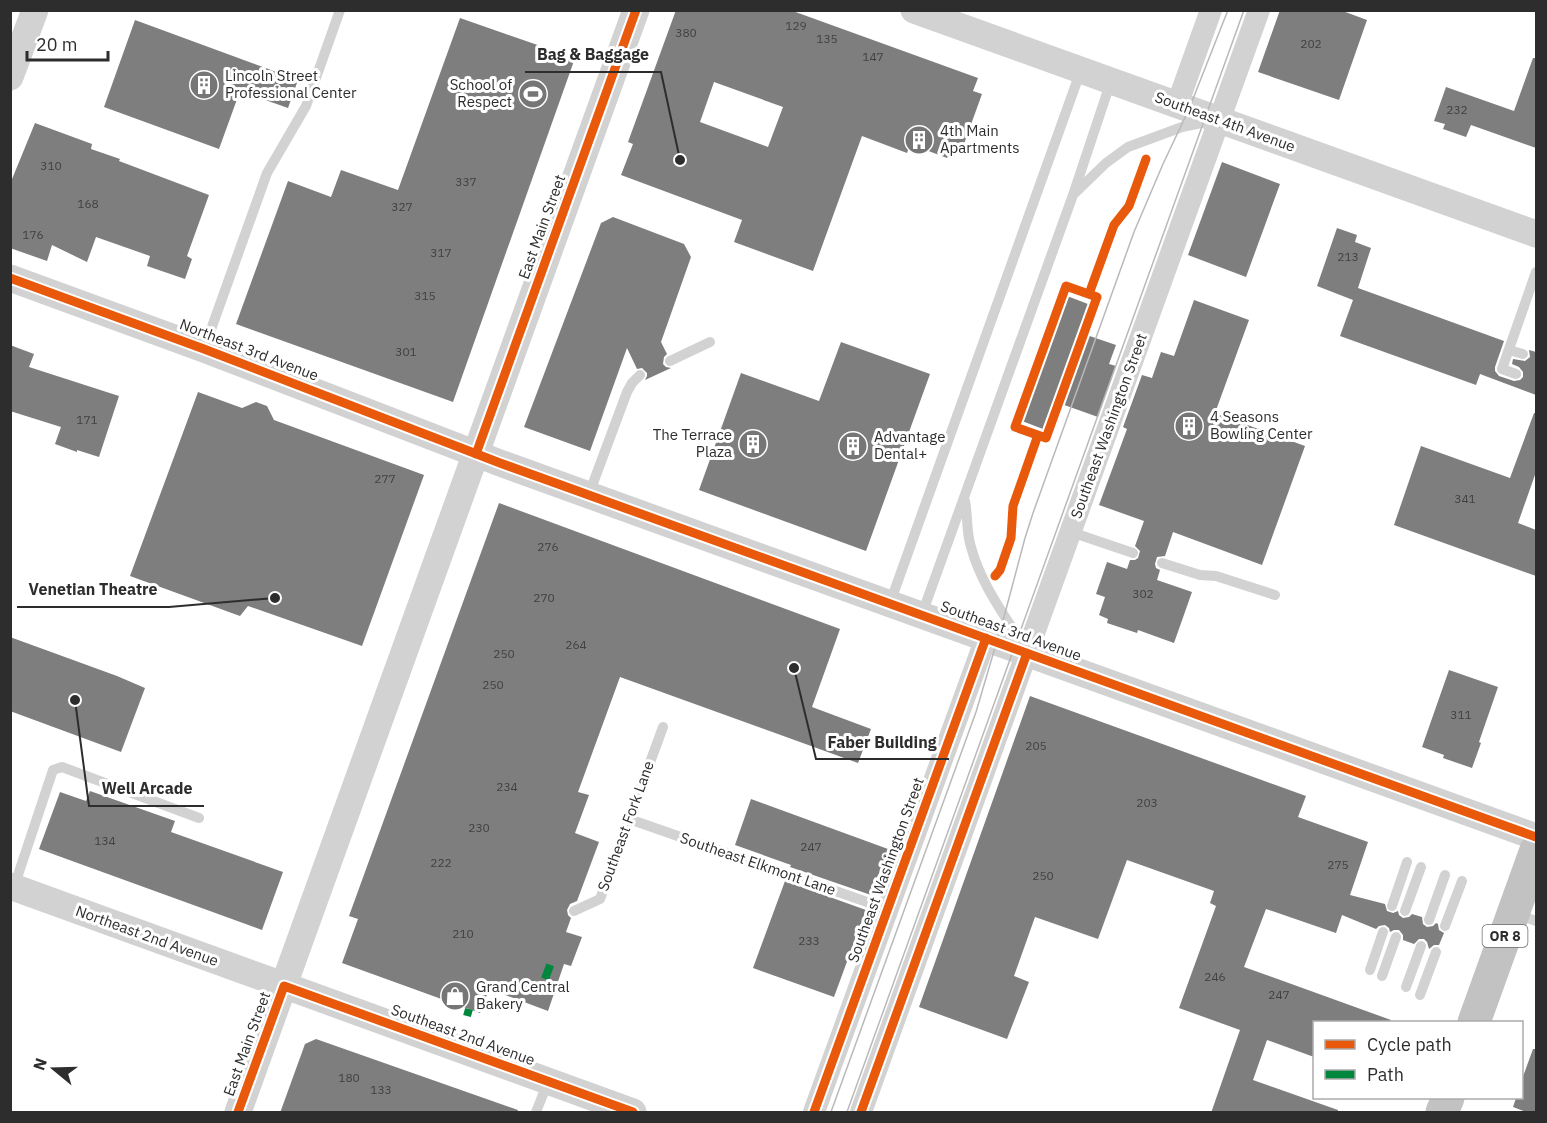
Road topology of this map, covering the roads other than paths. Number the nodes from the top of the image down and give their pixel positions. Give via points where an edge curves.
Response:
1 (35, 10) edge
2 (340, 10) edge
3 (636, 10) edge
4 (915, 10) edge
5 (1211, 10) edge
6 (1259, 10) edge
7 (1081, 70) junction
8 (10, 77) edge
9 (1111, 81) junction
10 (1177, 105) junction
11 (1220, 120) junction
12 (1073, 195) junction
13 (1536, 234) edge
14 (1536, 272) edge
15 (10, 278) edge
16 (1534, 288) edge
17 (1525, 305) junction
18 (1536, 309) edge
19 (710, 342) dead end
20 (204, 349) junction
21 (1509, 350) junction
22 (1523, 354) dead end
23 (670, 361) dead end
24 (1516, 374) dead end
25 (640, 375) dead end
26 (476, 454) junction
27 (589, 495) junction
28 (964, 498) junction
29 (1071, 532) junction
30 (1133, 553) dead end
31 (1162, 563) dead end
32 (1275, 595) dead end
33 (890, 603) junction
34 (921, 615) junction
35 (986, 638) junction
36 (1027, 653) junction
37 (663, 727) dead end
38 (199, 818) dead end
39 (629, 819) junction
40 (1536, 837) edge
41 (1536, 850) edge
42 (1407, 862) dead end
43 (1421, 867) dead end
44 (1445, 875) dead end
45 (1462, 881) dead end
46 (12, 887) edge
47 (1392, 906) dead end
48 (887, 909) junction
49 (574, 911) dead end
50 (1405, 911) dead end
51 (1525, 917) edge
52 (1430, 920) dead end
53 (1445, 926) dead end
54 (1383, 932) dead end
55 (1396, 937) dead end
56 (1421, 946) dead end
57 (1436, 952) dead end
58 (1370, 970) dead end
59 (1382, 976) dead end
60 (284, 986) junction
61 (1406, 987) dead end
62 (1420, 995) dead end
63 (1475, 1021) edge
64 (548, 1082) junction
65 (1448, 1099) edge
66 (238, 1113) edge
67 (536, 1113) edge
68 (633, 1113) edge
69 (814, 1113) edge
70 (861, 1113) edge
71 (1442, 1113) edge

1 - 8 street
2 - 20 lane via 306,106 267,173
3 - 26 street, East Main Street
4 - 7 street, Southeast 4th Avenue
5 - 10 street
6 - 11 street, Southeast Washington Street
7 - 9 street, Southeast 4th Avenue
7 - 33 lane
9 - 10 street, Southeast 4th Avenue
9 - 12 lane
10 - 11 street, Southeast 4th Avenue
11 - 12 lane via 1182,127 1128,147
11 - 13 street, Southeast 4th Avenue
11 - 29 street, Southeast Washington Street
12 - 28 lane
14 - 16 lane
15 - 20 street, Northeast 3rd Avenue
16 - 17 lane
17 - 18 lane
17 - 21 lane
19 - 23 lane
20 - 26 street, Northeast 3rd Avenue
21 - 22 lane
21 - 24 lane via 1502,369
25 - 27 lane via 627,392
26 - 27 street, Southeast 3rd Avenue
26 - 60 street, East Main Street
27 - 33 street, Southeast 3rd Avenue
28 - 34 lane
28 - 36 lane via 970,545 981,577
29 - 30 lane
29 - 36 street, Southeast Washington Street
31 - 32 lane
33 - 34 street, Southeast 3rd Avenue
34 - 35 street, Southeast 3rd Avenue
35 - 36 street, Southeast 3rd Avenue
35 - 48 street, Southeast Washington Street
36 - 40 street, Southeast 3rd Avenue
36 - 70 street, Southeast Washington Street
37 - 39 lane, Southeast Fork Lane
38 - 46 lane via 62,768 53,770
39 - 48 lane, Southeast Elkmont Lane
39 - 49 lane, Southeast Fork Lane via 600,899
41 - 51 highway, OR 8
42 - 47 lane
43 - 50 lane
44 - 52 lane
45 - 53 lane
46 - 60 street, Northeast 2nd Avenue
48 - 69 street, Southeast Washington Street
51 - 63 highway, OR 8
54 - 58 lane
55 - 59 lane
56 - 61 lane
57 - 62 lane
60 - 64 street, Southeast 2nd Avenue
60 - 66 street, East Main Street
64 - 67 lane
64 - 68 street, Southeast 2nd Avenue
65 - 71 highway

